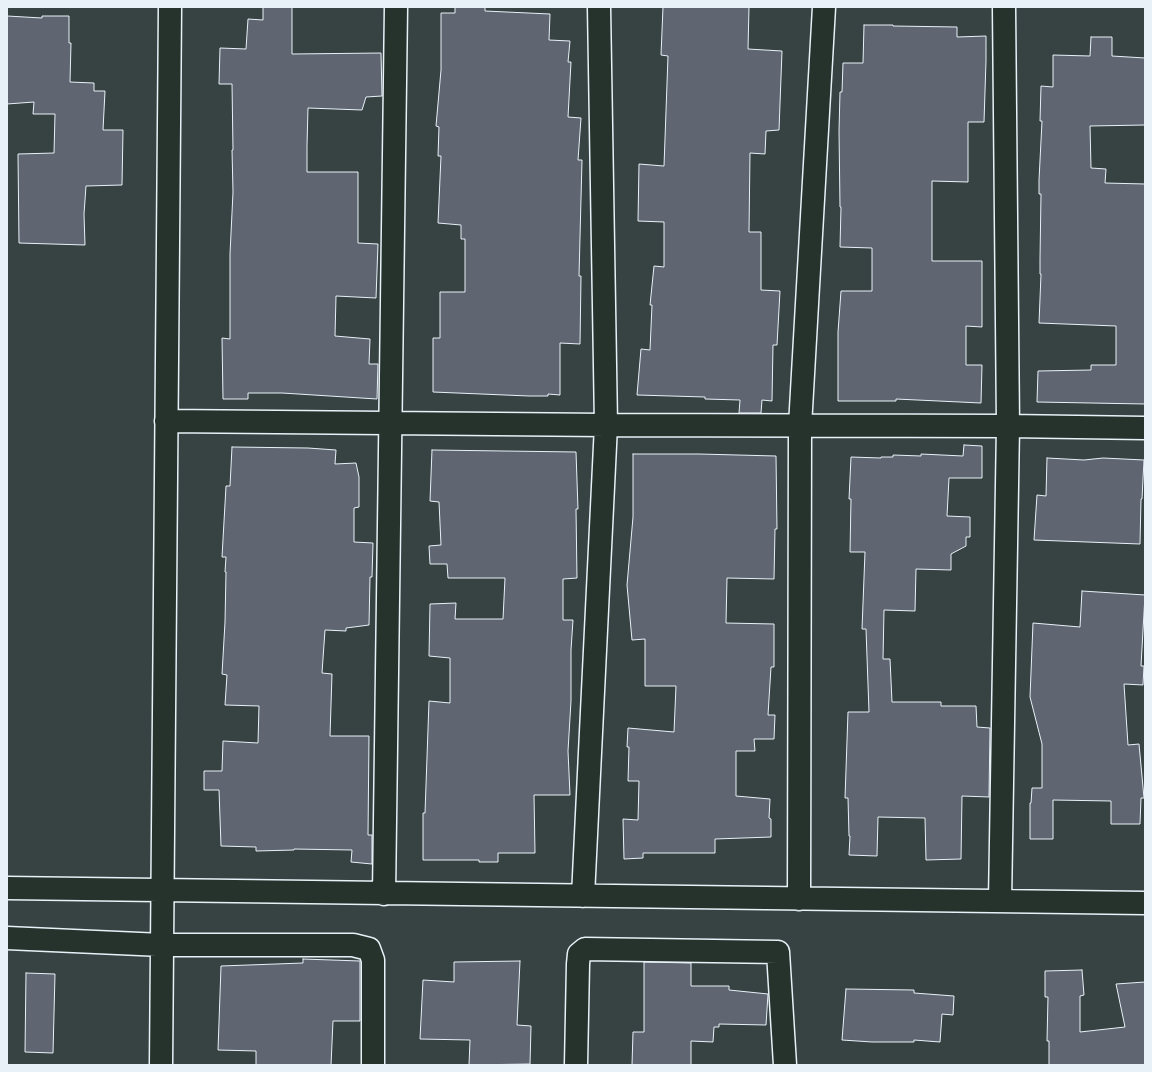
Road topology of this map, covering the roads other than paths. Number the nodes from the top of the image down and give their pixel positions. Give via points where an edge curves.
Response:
1 (170, 7) edge
2 (396, 7) edge
3 (599, 7) edge
4 (824, 7) edge
5 (1004, 7) edge
6 (166, 421) junction
7 (390, 422) junction
8 (606, 425) junction
9 (800, 426) junction
10 (1008, 426) junction
11 (1145, 428) edge
12 (7, 888) edge
13 (162, 890) junction
14 (384, 894) junction
15 (583, 896) junction
16 (799, 899) junction
17 (1000, 901) junction
18 (1145, 903) edge
19 (7, 938) edge
20 (162, 945) junction
21 (161, 1065) edge
22 (374, 1065) edge
23 (576, 1065) edge
24 (785, 1065) edge

1 - 6 street
2 - 7 street
3 - 8 street
4 - 9 street
5 - 10 street
6 - 7 street
6 - 13 street
7 - 8 street
7 - 14 street
8 - 9 street
8 - 15 street
9 - 10 street
9 - 16 street
10 - 11 street
10 - 17 street
12 - 13 street
13 - 14 street
13 - 20 street
14 - 15 street
15 - 16 street
16 - 17 street
17 - 18 street
19 - 20 street
20 - 21 street
20 - 22 street via 354,945 369,949 373,960
23 - 24 street via 578,964 580,954 585,949 778,952

